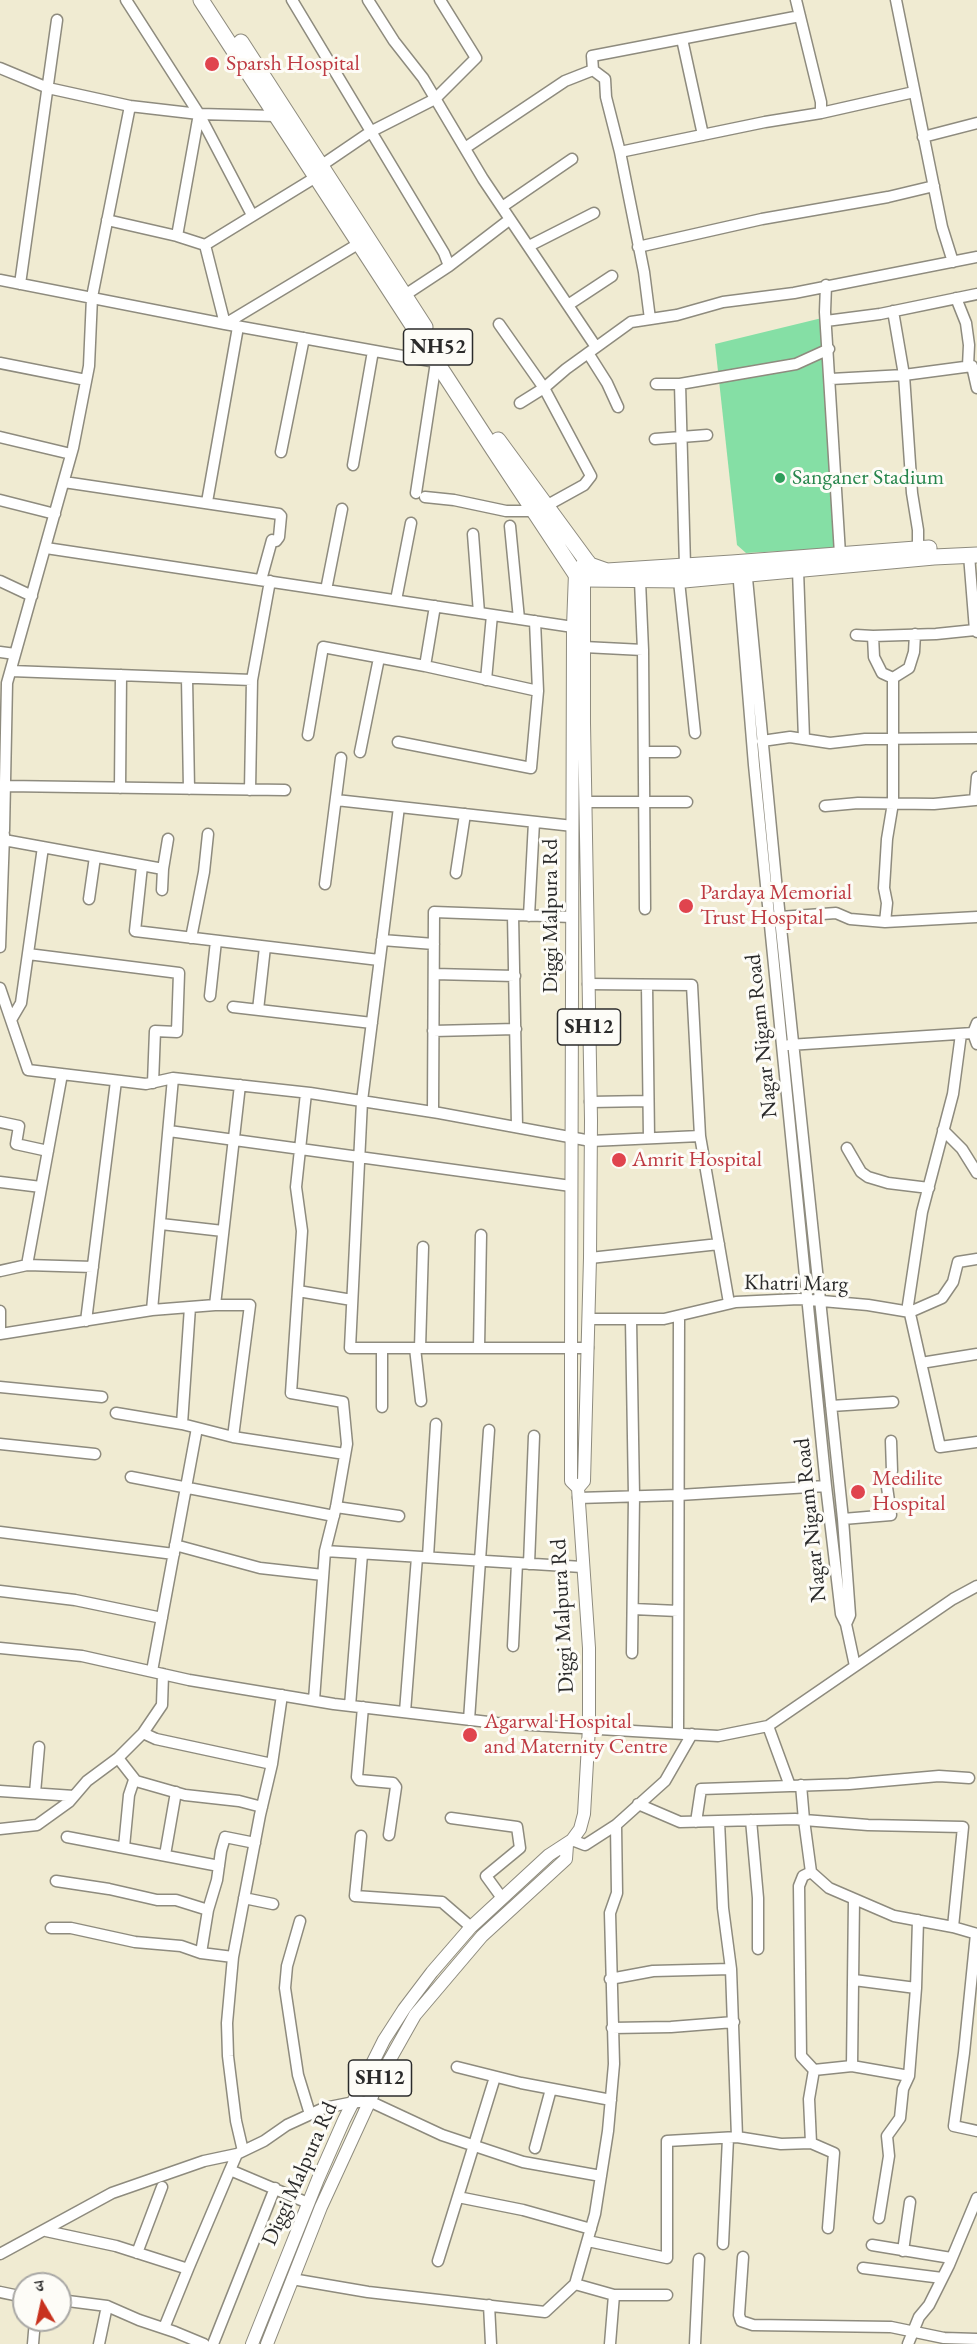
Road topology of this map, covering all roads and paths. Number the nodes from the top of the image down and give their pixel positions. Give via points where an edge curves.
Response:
1 (126, 0) edge
2 (201, 0) edge
3 (212, 0) edge
4 (292, 0) edge
5 (368, 0) edge
6 (440, 0) edge
7 (796, 0) edge
8 (896, 0) edge
9 (800, 16) junction
10 (57, 20) dead end
11 (682, 39) junction
12 (0, 68) edge
13 (593, 70) junction
14 (48, 87) junction
15 (914, 92) junction
16 (435, 99) junction
17 (130, 106) junction
18 (821, 113) junction
19 (199, 114) junction
20 (276, 116) junction
21 (977, 123) edge
22 (372, 131) junction
23 (703, 135) junction
24 (923, 137) junction
25 (465, 148) junction
26 (620, 152) junction
27 (572, 159) dead end
28 (319, 171) junction
29 (934, 186) junction
30 (502, 207) junction
31 (594, 213) dead end
32 (252, 215) junction
33 (107, 220) junction
34 (509, 220) junction
35 (177, 236) junction
36 (364, 240) junction
37 (206, 245) junction
38 (529, 246) junction
39 (638, 247) junction
40 (977, 257) edge
41 (953, 262) junction
42 (448, 266) junction
43 (612, 276) dead end
44 (0, 280) edge
45 (20, 284) junction
46 (826, 285) junction
47 (977, 294) edge
48 (405, 295) junction
49 (92, 297) junction
50 (956, 298) junction
51 (568, 304) junction
52 (893, 311) junction
53 (650, 319) junction
54 (826, 321) junction
55 (225, 324) junction
56 (500, 324) dead end
57 (238, 327) junction
58 (304, 338) junction
59 (829, 349) junction
60 (592, 350) junction
61 (373, 351) junction
62 (440, 359) junction
63 (0, 363) edge
64 (968, 366) junction
65 (904, 375) junction
66 (831, 379) junction
67 (86, 380) junction
68 (656, 384) dead end
69 (680, 384) junction
70 (544, 388) junction
71 (977, 388) edge
72 (520, 403) dead end
73 (618, 407) dead end
74 (707, 435) dead end
75 (0, 437) edge
76 (682, 437) junction
77 (655, 439) dead end
78 (281, 452) dead end
79 (71, 454) junction
80 (353, 465) dead end
81 (64, 482) junction
82 (0, 500) edge
83 (207, 502) junction
84 (342, 508) dead end
85 (540, 509) junction
86 (55, 514) junction
87 (411, 524) dead end
88 (510, 526) dead end
89 (473, 534) dead end
90 (46, 548) junction
91 (918, 548) junction
92 (974, 552) edge
93 (840, 554) junction
94 (588, 562) junction
95 (685, 566) junction
96 (742, 569) junction
97 (798, 570) junction
98 (580, 576) junction
99 (0, 581) edge
100 (265, 581) junction
101 (640, 581) junction
102 (679, 581) junction
103 (326, 590) junction
104 (32, 596) junction
105 (396, 600) junction
106 (435, 606) junction
107 (479, 613) junction
108 (492, 615) junction
109 (519, 619) junction
110 (535, 621) junction
111 (573, 627) junction
112 (976, 631) edge
113 (915, 634) junction
114 (856, 635) dead end
115 (873, 636) junction
116 (584, 648) junction
117 (643, 650) junction
118 (0, 652) edge
119 (15, 654) junction
120 (379, 658) junction
121 (425, 666) junction
122 (10, 671) junction
123 (121, 675) junction
124 (187, 678) junction
125 (893, 678) junction
126 (252, 680) junction
127 (486, 680) junction
128 (538, 691) junction
129 (695, 733) dead end
130 (308, 735) dead end
131 (893, 738) junction
132 (977, 738) edge
133 (804, 739) junction
134 (762, 741) junction
135 (398, 742) dead end
136 (360, 752) dead end
137 (645, 752) junction
138 (675, 752) dead end
139 (341, 758) dead end
140 (977, 777) edge
141 (6, 786) junction
142 (120, 788) junction
143 (189, 789) junction
144 (250, 790) junction
145 (285, 790) dead end
146 (336, 800) junction
147 (585, 802) junction
148 (644, 802) junction
149 (687, 802) dead end
150 (893, 803) junction
151 (825, 806) dead end
152 (399, 807) junction
153 (465, 814) junction
154 (534, 822) junction
155 (573, 826) junction
156 (208, 834) dead end
157 (3, 836) edge
158 (168, 839) dead end
159 (44, 847) junction
160 (95, 857) junction
161 (142, 866) junction
162 (164, 869) junction
163 (456, 873) dead end
164 (325, 884) dead end
165 (162, 890) dead end
166 (89, 899) dead end
167 (645, 909) dead end
168 (513, 915) junction
169 (529, 916) junction
170 (572, 917) junction
171 (780, 917) junction
172 (977, 917) edge
173 (885, 922) junction
174 (191, 938) junction
175 (216, 940) junction
176 (382, 940) junction
177 (434, 944) junction
178 (265, 946) junction
179 (0, 947) edge
180 (28, 954) junction
181 (379, 960) junction
182 (434, 974) junction
183 (514, 976) junction
184 (588, 984) junction
185 (647, 984) junction
186 (0, 988) edge
187 (210, 996) dead end
188 (233, 1007) dead end
189 (258, 1010) junction
190 (6, 1015) edge
191 (372, 1023) junction
192 (516, 1029) junction
193 (970, 1030) edge
194 (433, 1031) junction
195 (977, 1044) edge
196 (788, 1045) junction
197 (62, 1074) junction
198 (174, 1078) junction
199 (116, 1081) junction
200 (153, 1083) junction
201 (240, 1085) junction
202 (306, 1092) junction
203 (362, 1101) junction
204 (648, 1101) junction
205 (590, 1102) junction
206 (433, 1112) junction
207 (0, 1122) edge
208 (517, 1126) junction
209 (943, 1130) junction
210 (169, 1131) junction
211 (700, 1136) junction
212 (571, 1137) junction
213 (649, 1138) junction
214 (234, 1140) junction
215 (591, 1141) junction
216 (847, 1148) dead end
217 (299, 1149) junction
218 (48, 1151) junction
219 (359, 1158) junction
220 (977, 1173) edge
221 (0, 1182) edge
222 (571, 1186) junction
223 (41, 1187) junction
224 (929, 1188) junction
225 (161, 1224) junction
226 (223, 1231) junction
227 (482, 1235) dead end
228 (719, 1245) junction
229 (423, 1247) dead end
230 (590, 1258) junction
231 (977, 1258) edge
232 (27, 1265) junction
233 (93, 1267) junction
234 (0, 1271) edge
235 (298, 1291) junction
236 (352, 1300) junction
237 (807, 1301) junction
238 (819, 1301) junction
239 (729, 1304) junction
240 (215, 1305) junction
241 (190, 1307) junction
242 (152, 1310) junction
243 (910, 1312) junction
244 (679, 1316) junction
245 (0, 1317) edge
246 (589, 1319) junction
247 (631, 1320) junction
248 (86, 1321) junction
249 (0, 1334) edge
250 (381, 1348) junction
251 (417, 1348) junction
252 (479, 1348) junction
253 (571, 1348) junction
254 (588, 1348) junction
255 (977, 1354) edge
256 (921, 1363) junction
257 (0, 1387) edge
258 (102, 1397) dead end
259 (421, 1401) dead end
260 (892, 1402) dead end
261 (831, 1406) junction
262 (382, 1407) dead end
263 (116, 1413) dead end
264 (182, 1424) junction
265 (436, 1424) dead end
266 (196, 1428) junction
267 (489, 1430) dead end
268 (534, 1436) dead end
269 (233, 1437) junction
270 (891, 1441) dead end
271 (977, 1442) edge
272 (0, 1444) edge
273 (95, 1454) dead end
274 (345, 1454) junction
275 (131, 1477) dead end
276 (826, 1486) junction
277 (186, 1487) junction
278 (578, 1493) junction
279 (679, 1495) junction
280 (634, 1496) junction
281 (335, 1511) junction
282 (399, 1516) dead end
283 (843, 1519) junction
284 (0, 1532) edge
285 (174, 1550) junction
286 (325, 1551) junction
287 (362, 1554) junction
288 (422, 1557) junction
289 (480, 1561) junction
290 (517, 1563) junction
291 (529, 1564) junction
292 (582, 1568) junction
293 (323, 1575) junction
294 (977, 1586) edge
295 (0, 1591) edge
296 (633, 1609) junction
297 (678, 1611) junction
298 (162, 1618) junction
299 (846, 1624) junction
300 (513, 1646) dead end
301 (0, 1647) edge
302 (633, 1653) dead end
303 (855, 1666) junction
304 (158, 1673) junction
305 (282, 1695) junction
306 (314, 1700) junction
307 (350, 1706) junction
308 (363, 1707) junction
309 (405, 1712) junction
310 (469, 1720) junction
311 (768, 1726) junction
312 (589, 1727) junction
313 (143, 1733) junction
314 (678, 1734) junction
315 (692, 1734) junction
316 (39, 1747) dead end
317 (118, 1758) junction
318 (272, 1764) junction
319 (969, 1778) dead end
320 (135, 1780) junction
321 (801, 1785) junction
322 (789, 1786) junction
323 (0, 1791) edge
324 (176, 1792) junction
325 (35, 1793) junction
326 (74, 1796) junction
327 (638, 1804) junction
328 (262, 1806) junction
329 (451, 1818) dead end
330 (751, 1820) junction
331 (804, 1820) junction
332 (719, 1821) junction
333 (696, 1822) junction
334 (616, 1824) junction
335 (0, 1829) edge
336 (390, 1835) dead end
337 (361, 1836) dead end
338 (67, 1837) dead end
339 (570, 1842) junction
340 (255, 1843) junction
341 (124, 1847) junction
342 (165, 1855) junction
343 (219, 1866) junction
344 (811, 1872) junction
345 (57, 1881) dead end
346 (244, 1898) junction
347 (502, 1898) junction
348 (854, 1899) junction
349 (273, 1904) dead end
350 (208, 1910) junction
351 (918, 1920) junction
352 (300, 1921) dead end
353 (471, 1927) junction
354 (953, 1927) junction
355 (51, 1928) dead end
356 (976, 1934) edge
357 (758, 1949) dead end
358 (201, 1953) junction
359 (233, 1957) junction
360 (731, 1969) junction
361 (610, 1979) junction
362 (854, 1980) junction
363 (916, 1988) junction
364 (734, 2022) junction
365 (612, 2028) junction
366 (852, 2066) junction
367 (457, 2067) dead end
368 (814, 2070) junction
369 (909, 2076) junction
370 (495, 2077) junction
371 (551, 2089) junction
372 (611, 2100) junction
373 (369, 2101) junction
374 (354, 2103) junction
375 (310, 2114) junction
376 (977, 2131) edge
377 (733, 2137) junction
378 (811, 2143) junction
379 (474, 2145) junction
380 (535, 2148) dead end
381 (240, 2152) junction
382 (230, 2170) junction
383 (601, 2176) junction
384 (162, 2187) dead end
385 (275, 2188) junction
386 (459, 2197) junction
387 (977, 2198) edge
388 (910, 2202) dead end
389 (308, 2203) junction
390 (879, 2218) dead end
391 (828, 2228) dead end
392 (591, 2229) junction
393 (46, 2231) junction
394 (588, 2241) junction
395 (723, 2244) dead end
396 (872, 2246) dead end
397 (903, 2251) junction
398 (137, 2253) junction
399 (0, 2254) edge
400 (743, 2257) dead end
401 (951, 2258) junction
402 (699, 2259) dead end
403 (438, 2261) dead end
404 (863, 2268) dead end
405 (188, 2269) junction
406 (942, 2278) junction
407 (291, 2279) junction
408 (575, 2284) junction
409 (614, 2295) junction
410 (667, 2295) dead end
411 (72, 2302) edge
412 (489, 2305) junction
413 (107, 2307) junction
414 (164, 2328) junction
415 (913, 2332) junction
416 (977, 2339) edge
417 (99, 2344) edge
418 (204, 2344) edge
419 (213, 2344) edge
420 (252, 2344) edge
421 (267, 2344) edge
422 (491, 2344) edge
423 (610, 2344) edge
424 (695, 2344) edge
425 (908, 2344) edge

1 - 19 street
2 - 20 highway, NH52
3 - 28 highway, NH52
4 - 22 street
5 - 16 street
6 - 16 street via 476,58
7 - 9 street
8 - 15 street
9 - 11 street
9 - 18 street
10 - 14 street
11 - 13 street via 592,56
11 - 23 street
12 - 14 street
13 - 25 street via 565,81
13 - 26 street via 605,79
14 - 17 street
14 - 45 street
15 - 18 street
15 - 24 street
16 - 22 street
16 - 25 street
17 - 19 street
17 - 33 street
18 - 23 street
19 - 20 street
19 - 32 street
19 - 35 street
20 - 28 highway, NH52
21 - 24 street
22 - 28 street
22 - 42 street
23 - 26 street
24 - 29 street
25 - 30 street
26 - 39 street
27 - 30 street
28 - 32 street
28 - 36 highway, NH52
29 - 39 street
29 - 41 street
30 - 34 street
31 - 38 street
32 - 37 street
33 - 35 street
33 - 49 street
34 - 38 street
34 - 42 street
35 - 37 street
36 - 48 highway, NH52
36 - 55 street
36 - 62 highway, NH52
37 - 55 street
38 - 51 street
39 - 53 street
40 - 41 street
41 - 46 street
42 - 48 street
43 - 51 street
44 - 45 street
45 - 49 street
46 - 53 street
46 - 54 street
47 - 50 street
48 - 62 highway, NH52
49 - 55 street
49 - 67 street
50 - 52 street
50 - 64 street via 966,323
51 - 60 street
52 - 54 street
52 - 65 street
53 - 60 street via 632,322
54 - 59 street
55 - 57 street
56 - 70 street
57 - 58 street
57 - 83 street
58 - 61 street
58 - 78 street
59 - 66 street
59 - 69 street via 796,364
60 - 70 street
60 - 73 street
61 - 62 street
61 - 80 street
62 - 85 highway, NH52
62 - 85 street via 421,495 506,512
63 - 67 street
64 - 65 street
64 - 71 street via 972,366
65 - 66 street
65 - 91 street
66 - 93 street
67 - 79 street
68 - 69 street
69 - 76 street
70 - 72 street
70 - 85 street via 591,476 584,485
74 - 76 street
75 - 79 street
76 - 77 street
76 - 95 street
79 - 81 street
81 - 83 street
81 - 86 street
82 - 86 street
83 - 100 street via 281,516 279,537 276,541 267,539
84 - 103 street
85 - 94 highway, NH52
85 - 98 highway, NH52
86 - 90 street
87 - 105 street
88 - 109 street
89 - 107 street
90 - 100 street
90 - 104 street
91 - 92 highway
91 - 93 highway
92 - 97 highway
92 - 112 street
93 - 96 highway
94 - 95 highway via 607,571
94 - 98 main road, Diggi Malpura Rd / SH12
95 - 96 highway
96 - 97 highway
96 - 102 highway
96 - 134 street, Nagar Nigam Road
96 - 196 street, Nagar Nigam Road via 754,765
97 - 133 street
98 - 101 highway
98 - 111 main road, Diggi Malpura Rd
98 - 116 main road, Diggi Malpura Rd / SH12
99 - 104 street
100 - 103 street
100 - 126 street
101 - 102 highway
101 - 117 street
102 - 129 street
103 - 105 street
104 - 119 street
105 - 106 street
106 - 107 street
106 - 121 street
107 - 108 street
108 - 109 street
108 - 127 street
109 - 110 street
110 - 111 street
110 - 128 street
111 - 155 main road, Diggi Malpura Rd
112 - 113 street
113 - 115 street
113 - 125 street via 909,668
114 - 115 street
115 - 125 street via 874,657 882,673
116 - 117 street
116 - 147 main road, Diggi Malpura Rd / SH12
117 - 137 street
118 - 119 street
119 - 122 street
120 - 121 street
120 - 130 street via 323,647
120 - 136 street
121 - 127 street
122 - 123 street
122 - 141 street
123 - 124 street
123 - 142 street
124 - 126 street
124 - 143 street
125 - 131 street
126 - 144 street
127 - 128 street
128 - 135 street via 531,768
131 - 132 street
131 - 133 street via 830,743
131 - 150 street
133 - 134 street
134 - 171 street, Nagar Nigam Road
137 - 138 street
137 - 148 street
139 - 146 street
140 - 150 street via 975,800
141 - 142 street
141 - 157 street
142 - 143 street
143 - 144 street
144 - 145 street
146 - 152 street
146 - 164 street
147 - 148 street
147 - 184 main road, Diggi Malpura Rd / SH12
148 - 149 street
148 - 167 street
150 - 151 street
150 - 173 street
152 - 153 street
152 - 176 street
153 - 154 street
153 - 163 street
154 - 155 street
154 - 169 street
155 - 170 main road, Diggi Malpura Rd
156 - 174 street
157 - 159 street
157 - 179 street
158 - 162 street
159 - 160 street
159 - 180 street
160 - 161 street
160 - 166 street
161 - 162 street
161 - 174 street via 135,931
162 - 165 street
168 - 169 street
168 - 177 street via 434,912
168 - 183 street
169 - 170 street
170 - 212 main road, Diggi Malpura Rd
171 - 173 street via 836,913 850,920
171 - 196 street, Nagar Nigam Road
172 - 173 street
174 - 175 street
175 - 178 street
175 - 187 street
176 - 177 street
176 - 181 street
177 - 182 street
178 - 181 street
178 - 189 street
180 - 190 street via 21,1003
180 - 200 street via 179,973 177,1032 155,1031
181 - 191 street
182 - 183 street
182 - 194 street
183 - 192 street
184 - 185 street
184 - 205 main road, Diggi Malpura Rd / SH12
185 - 204 street
185 - 211 street via 692,985
186 - 190 street
188 - 189 street
189 - 191 street
190 - 197 street via 28,1070
191 - 203 street
192 - 194 street
192 - 208 street
193 - 195 street
193 - 196 street
193 - 209 street
194 - 206 street
196 - 237 street, Nagar Nigam Road
196 - 238 street, Nagar Nigam Road
197 - 199 street
197 - 218 street
198 - 200 street
198 - 201 street
198 - 210 street
199 - 200 street
199 - 233 street
201 - 202 street
201 - 214 street
202 - 203 street
202 - 217 street
203 - 206 street
203 - 219 street
204 - 205 street
204 - 213 street
205 - 215 main road, Diggi Malpura Rd / SH12
206 - 208 street
207 - 218 street via 19,1126 16,1144
208 - 212 street
209 - 220 street via 962,1149
209 - 224 street
210 - 214 street
210 - 225 street
211 - 213 street
211 - 228 street
212 - 215 street
212 - 222 main road, Diggi Malpura Rd
213 - 215 street
214 - 217 street
214 - 226 street
215 - 230 main road, Diggi Malpura Rd / SH12
216 - 224 street via 868,1177
217 - 219 street
217 - 235 street via 296,1187 302,1231
218 - 223 street
219 - 222 street
219 - 236 street
221 - 223 street
222 - 253 main road, Diggi Malpura Rd
223 - 232 street
224 - 243 street via 908,1305
225 - 226 street
225 - 242 street
226 - 240 street
227 - 252 street
228 - 230 street
228 - 239 street
229 - 251 street
230 - 246 main road, Diggi Malpura Rd / SH12
231 - 243 street via 958,1262 953,1282 942,1298
232 - 233 street
232 - 234 street
233 - 248 street
235 - 236 street
235 - 274 street via 291,1393 344,1402
236 - 250 street via 350,1348
237 - 238 street, Khatri Marg
237 - 239 street, Khatri Marg
237 - 276 street, Nagar Nigam Road
238 - 243 street, Khatri Marg
238 - 261 street, Nagar Nigam Road
239 - 244 street, Khatri Marg
240 - 241 street
240 - 269 street via 250,1305
241 - 242 street
241 - 264 street
242 - 248 street
243 - 256 street
244 - 247 street, Khatri Marg
244 - 279 street
245 - 249 street
246 - 247 street, Khatri Marg
246 - 254 main road, Diggi Malpura Rd / SH12
247 - 280 street
248 - 249 street
250 - 251 street
250 - 262 street
251 - 252 street
251 - 259 street
252 - 253 street
253 - 254 street
253 - 278 main road, Diggi Malpura Rd via 571,1481
254 - 278 main road, Diggi Malpura Rd / SH12 via 584,1482
255 - 256 street
256 - 271 street via 940,1447
257 - 258 street
260 - 261 street
261 - 283 street, Nagar Nigam Road
263 - 264 street
264 - 266 street
265 - 288 street
266 - 269 street
266 - 277 street
267 - 289 street
268 - 291 street
269 - 274 street
270 - 283 street via 892,1471 886,1480 891,1515
272 - 273 street
274 - 281 street
275 - 277 street
276 - 279 street
276 - 299 street, Nagar Nigam Road via 841,1614
277 - 281 street
277 - 285 street
278 - 280 street
278 - 292 main road, Diggi Malpura Rd / SH12
279 - 280 street
279 - 297 street
280 - 296 street
281 - 282 street
281 - 286 street
283 - 299 street, Nagar Nigam Road via 850,1615
284 - 285 street
285 - 293 street via 260,1568
285 - 298 street
286 - 287 street
286 - 293 street
287 - 288 street
287 - 307 street
288 - 289 street
288 - 309 street
289 - 290 street
289 - 310 street
290 - 291 street
290 - 300 street
291 - 292 street
292 - 312 main road, Diggi Malpura Rd / SH12 via 589,1647
293 - 306 street
294 - 303 street
295 - 298 street via 75,1600
296 - 297 street
296 - 302 street
297 - 314 street
298 - 304 street
299 - 303 street
301 - 304 street via 82,1656
303 - 311 street
304 - 305 street
304 - 313 street via 162,1706
305 - 306 street
305 - 318 street
306 - 307 street
307 - 308 street
308 - 309 street
308 - 336 street via 357,1777 393,1783 396,1787
309 - 310 street
310 - 312 street
311 - 315 street via 718,1736
311 - 322 street
312 - 314 street
312 - 339 main road, Diggi Malpura Rd / SH12 via 584,1814 580,1829
313 - 317 street
313 - 318 street
314 - 315 street
315 - 327 street via 665,1780
316 - 325 street
317 - 320 street
317 - 326 street
318 - 328 street
319 - 321 street via 939,1776
320 - 324 street
320 - 341 street via 129,1795
321 - 322 street
321 - 331 street
322 - 333 street via 701,1788
323 - 325 street
324 - 328 street
324 - 342 street
325 - 326 street
326 - 335 street via 37,1825
327 - 333 street via 680,1822
327 - 334 street
328 - 340 street
329 - 347 street via 517,1827 520,1848 486,1876
330 - 331 street
330 - 332 street
330 - 357 street
331 - 344 street
331 - 354 street via 963,1827
332 - 333 street
332 - 360 street via 723,1908
334 - 339 street via 585,1845
334 - 361 street via 617,1893 610,1913
337 - 353 street via 355,1896 442,1902
338 - 341 street
339 - 347 main road, Diggi Malpura Rd
339 - 373 main road, Diggi Malpura Rd / SH12 via 566,1858 482,1936 415,2015
340 - 343 street via 225,1837
340 - 346 street
341 - 342 street
342 - 343 street
343 - 350 street
344 - 348 street via 829,1888
344 - 368 street via 803,1876 799,1886 800,2011 801,2056
345 - 350 street via 176,1900
346 - 349 street
346 - 359 street
347 - 353 main road, Diggi Malpura Rd
348 - 351 street via 894,1916
348 - 362 street
350 - 358 street
351 - 354 street
351 - 363 street
352 - 375 street via 285,1988 298,2075
353 - 374 main road, Diggi Malpura Rd via 404,2009 384,2040
354 - 356 street
355 - 358 street via 181,1946
356 - 376 street via 954,2126
358 - 359 street
359 - 381 street via 228,2056
360 - 361 street via 653,1971
360 - 364 street
361 - 365 street
362 - 363 street
362 - 366 street
363 - 369 street
364 - 365 street
364 - 377 street
365 - 372 street
366 - 368 street
366 - 369 street
367 - 370 street
368 - 378 street via 809,2099
369 - 390 street via 903,2089 900,2118 887,2136 889,2156
370 - 371 street
370 - 379 street
371 - 372 street
371 - 380 street
372 - 383 street
373 - 374 street
373 - 379 street
373 - 407 main road, Diggi Malpura Rd / SH12
374 - 375 street
374 - 389 main road, Diggi Malpura Rd
375 - 381 street
377 - 378 street via 781,2144
377 - 394 street via 667,2141 667,2258
377 - 395 street
378 - 391 street via 834,2152
379 - 383 street via 523,2162
379 - 386 street
381 - 382 street
381 - 393 street via 112,2193
382 - 385 street
382 - 405 street
383 - 392 street
384 - 398 street
385 - 389 street
385 - 419 street
386 - 392 street
386 - 403 street
387 - 401 street
388 - 397 street
389 - 420 main road, Diggi Malpura Rd
392 - 394 street
393 - 398 street
393 - 399 street
394 - 408 street
396 - 397 street
397 - 401 street
398 - 405 street
400 - 415 street via 741,2321 753,2325 891,2327
401 - 406 street
402 - 424 street
404 - 406 street
405 - 414 street
406 - 415 street
407 - 412 street
407 - 421 main road, Diggi Malpura Rd / SH12
408 - 409 street
408 - 412 street via 545,2312
409 - 410 street
409 - 423 street
411 - 413 street
412 - 422 street
413 - 414 street
413 - 417 street
414 - 418 street
415 - 416 street
415 - 425 street

